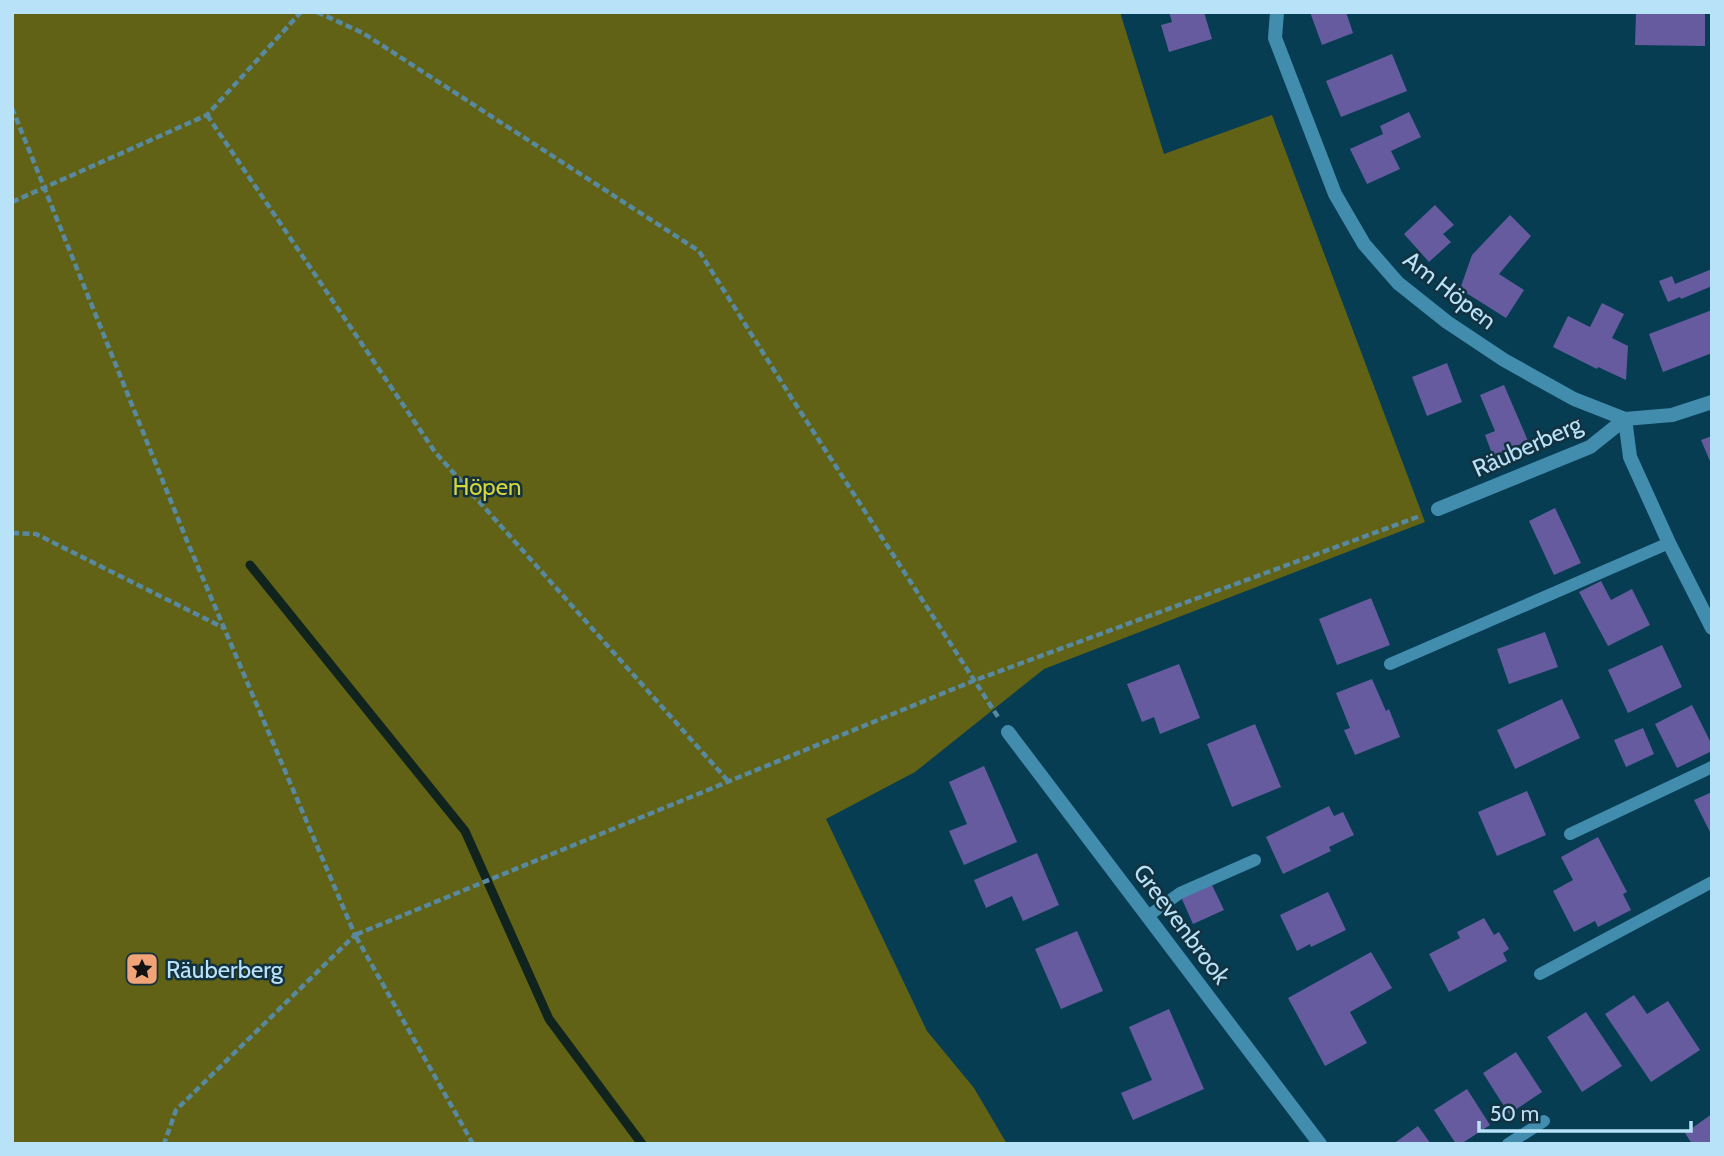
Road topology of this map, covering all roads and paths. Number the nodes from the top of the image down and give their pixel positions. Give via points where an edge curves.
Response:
1 (301, 12) edge
2 (317, 12) edge
3 (1277, 12) edge
4 (12, 107) edge
5 (207, 115) junction
6 (45, 188) junction
7 (12, 202) edge
8 (1712, 402) edge
9 (1625, 419) junction
10 (1438, 509) joint
11 (12, 533) edge
12 (1669, 543) junction
13 (224, 628) junction
14 (1712, 628) edge
15 (1390, 664) dead end
16 (973, 681) junction
17 (1008, 732) joint
18 (1712, 767) edge
19 (728, 781) junction
20 (1570, 834) dead end
21 (1255, 860) dead end
22 (1712, 882) edge
23 (1148, 916) junction
24 (355, 935) junction
25 (1541, 974) dead end
26 (1544, 1121) dead end
27 (164, 1144) edge
28 (473, 1144) edge
29 (1320, 1144) edge
30 (1508, 1144) edge

1 - 5 path
2 - 16 path via 363,33 699,251
3 - 9 street, Am Höpen via 1275,38 1335,194 1364,244 1398,283 1447,322 1574,399
4 - 6 path
5 - 6 path
5 - 19 path via 435,452
6 - 7 path
6 - 13 path
8 - 9 street via 1672,415
9 - 10 street, Räuberberg via 1590,447
9 - 12 street via 1630,457
10 - 16 path
11 - 13 path via 36,534
12 - 14 street
12 - 15 lane
13 - 24 path
16 - 17 path
16 - 19 path
17 - 23 street, Greevenbrook
18 - 20 lane
19 - 24 path
21 - 23 lane via 1180,893
22 - 25 lane
23 - 29 street, Greevenbrook
24 - 27 path via 176,1110
24 - 28 path
26 - 30 lane

